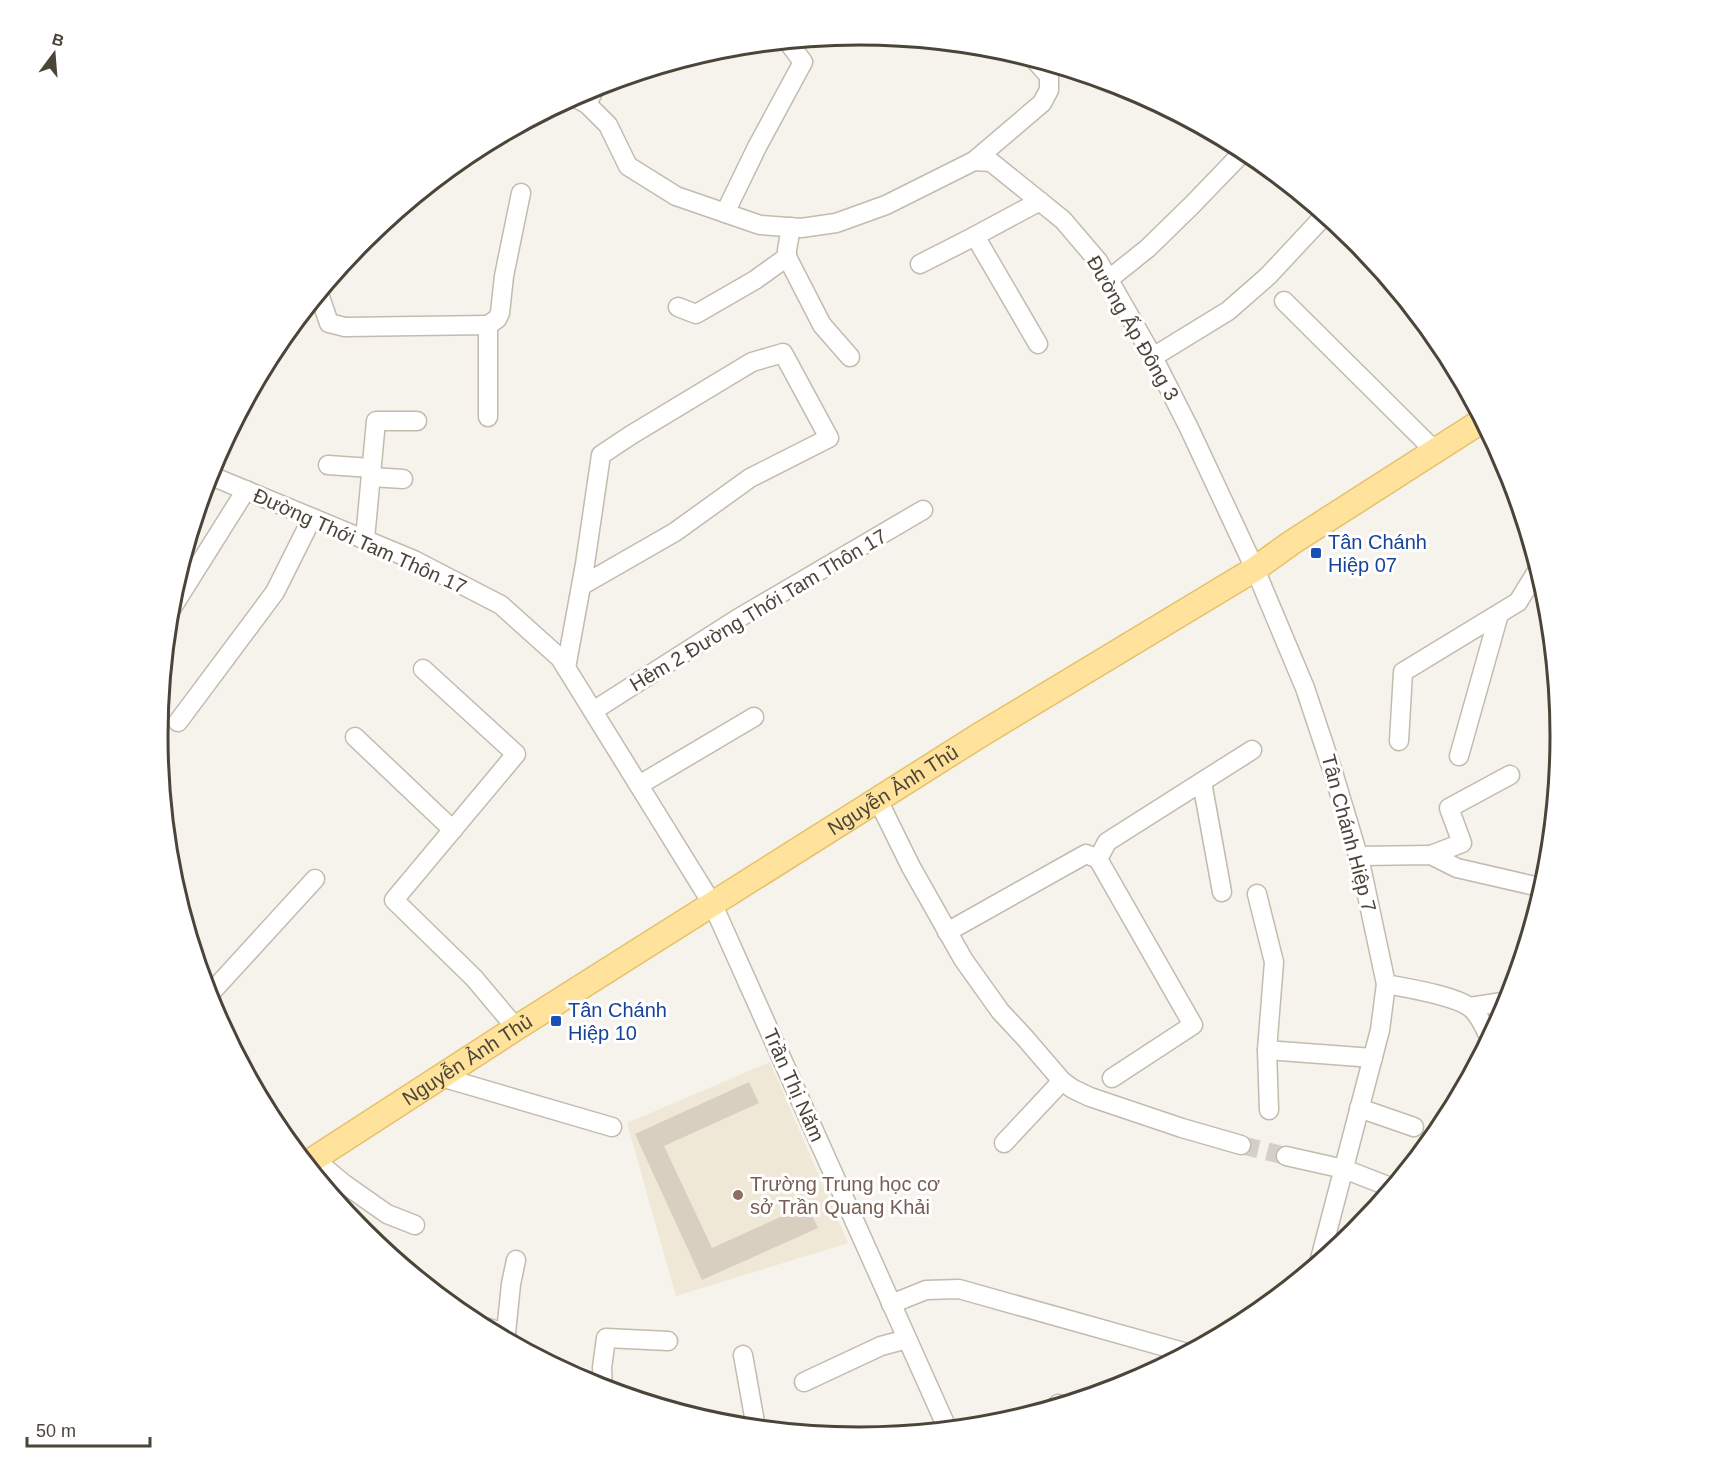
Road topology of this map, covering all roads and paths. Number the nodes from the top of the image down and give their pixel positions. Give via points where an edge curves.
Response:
1 (793, 48) edge
2 (1045, 71) edge
3 (584, 103) edge
4 (1237, 158) edge
5 (974, 160) junction
6 (521, 193) dead end
7 (1040, 201) junction
8 (725, 213) junction
9 (1319, 221) edge
10 (791, 227) junction
11 (975, 236) junction
12 (787, 257) junction
13 (920, 264) dead end
14 (1108, 280) junction
15 (1284, 302) dead end
16 (322, 303) edge
17 (678, 307) dead end
18 (488, 325) junction
19 (1038, 344) dead end
20 (850, 357) dead end
21 (1153, 357) junction
22 (488, 417) dead end
23 (417, 421) dead end
24 (1476, 424) edge
25 (1435, 451) junction
26 (328, 465) dead end
27 (371, 472) junction
28 (218, 479) edge
29 (403, 479) dead end
30 (246, 490) junction
31 (923, 510) dead end
32 (312, 518) junction
33 (365, 539) junction
34 (1255, 569) junction
35 (1532, 579) edge
36 (581, 586) junction
37 (185, 588) edge
38 (1499, 614) junction
39 (566, 668) junction
40 (423, 669) dead end
41 (593, 711) junction
42 (753, 717) dead end
43 (178, 722) dead end
44 (355, 736) dead end
45 (1399, 741) dead end
46 (1252, 750) dead end
47 (1460, 756) dead end
48 (1510, 775) dead end
49 (1202, 782) junction
50 (639, 785) junction
51 (878, 800) junction
52 (453, 830) junction
53 (1431, 855) junction
54 (1359, 856) junction
55 (1098, 859) junction
56 (315, 879) dead end
57 (1535, 885) edge
58 (1222, 892) dead end
59 (1257, 894) dead end
60 (713, 905) junction
61 (947, 932) junction
62 (1386, 984) junction
63 (216, 987) edge
64 (1497, 1003) edge
65 (1470, 1007) junction
66 (516, 1028) junction
67 (1485, 1030) edge
68 (1267, 1050) junction
69 (1373, 1058) junction
70 (441, 1077) junction
71 (1112, 1078) dead end
72 (1062, 1081) junction
73 (1359, 1108) junction
74 (1269, 1110) dead end
75 (1414, 1126) dead end
76 (612, 1127) dead end
77 (1004, 1143) dead end
78 (1241, 1144) tunnel mouth
79 (1286, 1156) tunnel mouth
80 (313, 1159) edge
81 (320, 1168) edge
82 (1344, 1169) junction
83 (1385, 1185) edge
84 (415, 1226) dead end
85 (1323, 1249) edge
86 (516, 1260) dead end
87 (891, 1304) junction
88 (507, 1330) edge
89 (907, 1339) junction
90 (668, 1341) dead end
91 (1178, 1350) edge
92 (743, 1355) dead end
93 (602, 1378) edge
94 (804, 1382) dead end
95 (755, 1420) edge
96 (939, 1423) edge

1 - 8 street via 803,62
2 - 5 street via 1049,76 1049,90 1042,103
3 - 8 street via 608,125 628,166 676,196
4 - 14 street via 1148,248
5 - 7 street, Đường Ấp Đông 3 via 991,162
5 - 10 street via 886,205 836,223
6 - 18 street via 500,313
7 - 11 street
7 - 14 street, Đường Ấp Đông 3 via 1063,220 1098,261
8 - 10 street via 760,225
9 - 21 street via 1268,276 1228,311
10 - 12 street
11 - 13 street
11 - 19 street
12 - 17 street via 696,314
12 - 20 street via 822,325
14 - 21 street, Đường Ấp Đông 3
15 - 25 street
16 - 18 street via 329,324 345,327
18 - 22 street
21 - 34 street, Đường Ấp Đông 3
23 - 27 street via 376,420
24 - 25 main road, Nguyễn Ảnh Thủ
25 - 34 main road, Nguyễn Ảnh Thủ
26 - 27 street
27 - 29 street
27 - 33 street
28 - 30 street, Đường Thới Tam Thôn 17
30 - 32 street, Đường Thới Tam Thôn 17
30 - 37 street
31 - 41 street, Hẻm 2 Đường Thới Tam Thôn 17 via 737,619
32 - 33 street, Đường Thới Tam Thôn 17
32 - 43 street via 275,592
33 - 39 street, Đường Thới Tam Thôn 17 via 501,605 560,658
34 - 51 main road, Nguyễn Ảnh Thủ
34 - 54 street, Tân Chánh Hiệp 7 via 1305,688
35 - 38 street via 1518,602
36 - 36 street via 601,454 752,362 783,354 829,438 750,478 675,532
36 - 39 street
38 - 45 street via 1403,672
38 - 47 street
39 - 41 street, Đường Thới Tam Thôn 17
40 - 52 street via 516,754
41 - 50 street, Đường Thới Tam Thôn 17
42 - 50 street
44 - 52 street
46 - 49 street
48 - 53 street via 1449,808 1462,843
49 - 55 street via 1107,842
49 - 58 street
50 - 60 street, Đường Thới Tam Thôn 17
51 - 60 main road, Nguyễn Ảnh Thủ
51 - 61 street
52 - 66 street via 394,900 474,978
53 - 54 street
53 - 57 street via 1457,868
54 - 62 street, Tân Chánh Hiệp 7
55 - 61 street via 1086,854
55 - 71 street via 1193,1025
56 - 63 street
59 - 68 street via 1274,962
60 - 66 main road, Nguyễn Ảnh Thủ
60 - 87 street, Trần Thị Năm
61 - 72 street via 1000,1011
62 - 65 street
62 - 69 street, Tân Chánh Hiệp 7
64 - 65 street
65 - 67 street
66 - 70 main road, Nguyễn Ảnh Thủ
68 - 69 street
68 - 74 street
69 - 73 street, Tân Chánh Hiệp 7
70 - 76 street
70 - 80 main road, Nguyễn Ảnh Thủ
72 - 77 street
72 - 78 street via 1090,1096
73 - 75 street
73 - 82 street, Tân Chánh Hiệp 7
79 - 82 street
81 - 84 street via 387,1214
82 - 83 street
82 - 85 street, Tân Chánh Hiệp 7
86 - 88 street
87 - 89 street, Trần Thị Năm
87 - 91 street via 926,1290 959,1289
89 - 94 street via 881,1346
89 - 96 street, Trần Thị Năm
90 - 93 street via 606,1338
92 - 95 street

